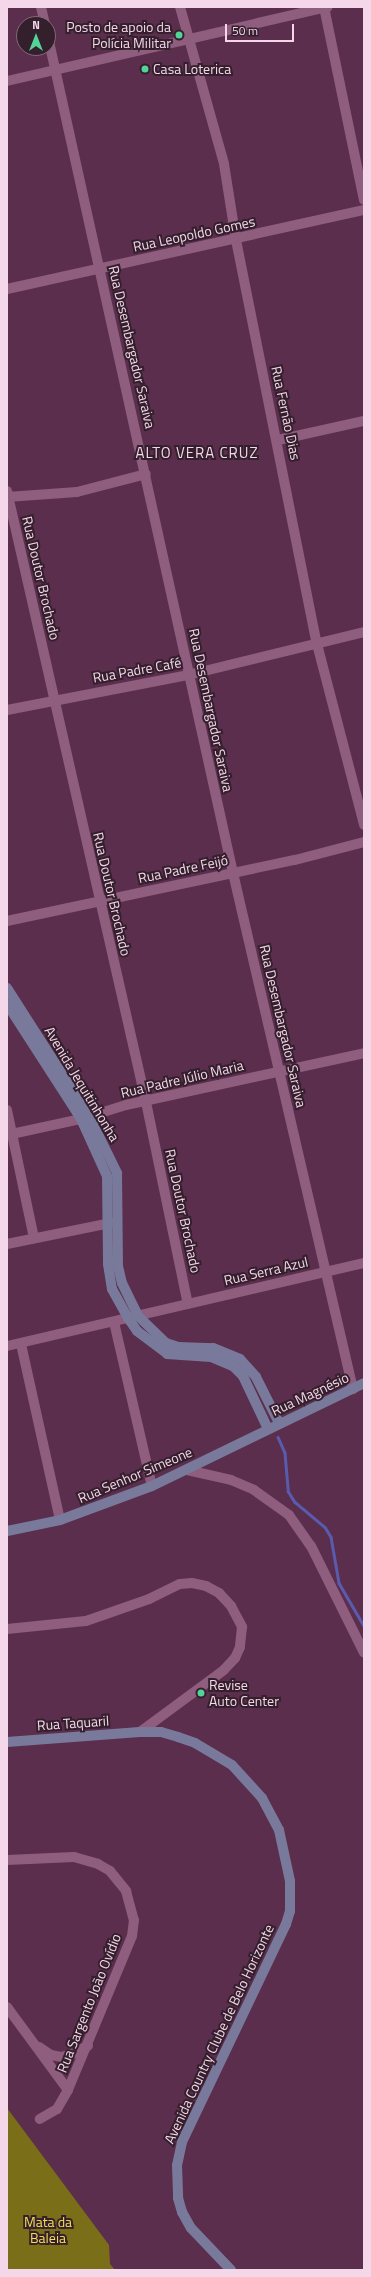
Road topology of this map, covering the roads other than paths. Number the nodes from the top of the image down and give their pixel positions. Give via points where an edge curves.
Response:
1 (180, 7) edge
2 (325, 7) edge
3 (187, 39) junction
4 (52, 56) edge
5 (55, 70) junction
6 (7, 81) edge
7 (364, 200) edge
8 (364, 210) edge
9 (236, 240) junction
10 (99, 269) junction
11 (7, 289) edge
12 (364, 421) edge
13 (278, 440) junction
14 (146, 474) junction
15 (7, 495) edge
16 (364, 632) edge
17 (317, 644) junction
18 (188, 675) junction
19 (54, 700) junction
20 (7, 710) edge
21 (364, 825) edge
22 (364, 842) edge
23 (233, 872) junction
24 (99, 902) junction
25 (7, 921) edge
26 (7, 988) edge
27 (7, 1004) edge
28 (364, 1053) edge
29 (278, 1072) junction
30 (146, 1102) junction
31 (7, 1110) edge
32 (85, 1118) junction
33 (10, 1135) edge
34 (113, 1222) junction
35 (34, 1238) junction
36 (7, 1244) edge
37 (364, 1263) edge
38 (327, 1271) junction
39 (188, 1304) junction
40 (133, 1317) junction
41 (114, 1322) junction
42 (21, 1344) junction
43 (7, 1346) edge
44 (364, 1383) edge
45 (353, 1388) junction
46 (279, 1423) junction
47 (268, 1429) junction
48 (187, 1470) junction
49 (152, 1486) junction
50 (60, 1520) junction
51 (7, 1531) edge
52 (7, 1629) edge
53 (364, 1653) edge
54 (140, 1732) junction
55 (7, 1742) edge
56 (7, 1860) edge
57 (7, 2007) edge
58 (34, 2044) junction
59 (88, 2046) junction
60 (68, 2090) junction
61 (40, 2119) dead end
62 (231, 2270) edge

1 - 3 street, Rua Fernão Dias
2 - 3 street
2 - 7 street
3 - 5 street
3 - 9 street, Rua Fernão Dias via 224,164
4 - 5 street, Rua Desembargador Saraiva
5 - 6 street
5 - 10 street, Rua Desembargador Saraiva
8 - 9 street, Rua Leopoldo Gomes
9 - 10 street, Rua Leopoldo Gomes
9 - 13 street, Rua Fernão Dias
10 - 11 street, Rua Leopoldo Gomes
10 - 14 street, Rua Desembargador Saraiva
12 - 13 street
13 - 17 street, Rua Fernão Dias
14 - 15 street via 77,492
14 - 18 street, Rua Desembargador Saraiva
15 - 19 street, Rua Doutor Brochado
16 - 17 street, Rua Padre Café
17 - 18 street, Rua Padre Café
17 - 21 street, Rua Fernão Dias
18 - 19 street, Rua Padre Café
18 - 23 street, Rua Desembargador Saraiva
19 - 20 street, Rua Padre Café
19 - 24 street, Rua Doutor Brochado
22 - 23 street, Rua Padre Feijó
23 - 24 street, Rua Padre Feijó
23 - 29 street, Rua Desembargador Saraiva
24 - 25 street, Rua Padre Feijó
24 - 30 street, Rua Doutor Brochado
26 - 32 street, Avenida Jequitinhonha
27 - 32 street, Avenida Jequitinhonha
28 - 29 street, Rua Padre Júlio Maria
29 - 30 street, Rua Padre Júlio Maria
29 - 38 street, Rua Desembargador Saraiva
30 - 32 street, Rua Padre Júlio Maria
30 - 39 street, Rua Doutor Brochado
31 - 33 street
32 - 33 street, Rua Padre Júlio Maria
32 - 34 street, Avenida Jequitinhonha via 107,1176
33 - 35 street
34 - 35 street
34 - 40 street, Avenida Jequitinhonha via 108,1264 112,1289
35 - 36 street
37 - 38 street, Rua Serra Azul
38 - 39 street, Rua Serra Azul
38 - 45 street, Rua Desembargador Saraiva
39 - 40 street, Rua Serra Azul
40 - 41 street, Rua Serra Azul
40 - 46 street, Avenida Jequitinhonha via 166,1343 178,1347 213,1348 240,1359 256,1377
40 - 47 street, Avenida Jequitinhonha via 137,1331 168,1354 217,1358 234,1367 243,1376
41 - 42 street, Rua Serra Azul
41 - 49 street
42 - 43 street, Rua Serra Azul
42 - 50 street
44 - 45 street, Rua Magnésio
45 - 46 street, Rua Magnésio
46 - 47 street, Rua Magnésio
47 - 48 street, Rua Senhor Simeone
48 - 49 street, Rua Senhor Simeone
48 - 53 street via 209,1473 237,1483 274,1503 289,1515 311,1546
49 - 50 street, Rua Senhor Simeone
50 - 51 street, Rua Senhor Simeone
52 - 54 street via 78,1624 149,1599 180,1584 192,1582 206,1586 219,1594 231,1606 242,1627 236,1658 224,1670
54 - 55 street, Rua Taquaril
54 - 62 street, Avenida Country Clube de Belo Horizonte via 161,1732 195,1743 232,1765 251,1782 272,1814 281,1836 288,1865 290,1911 281,1938 182,2142 176,2165 178,2198 182,2212 195,2232
56 - 59 street, Rua Sargento João Ovídio via 85,1859 110,1871 126,1891 134,1920 132,1936
57 - 58 street
58 - 59 street via 51,2055 61,2057
58 - 60 street
59 - 60 street, Rua Sargento João Ovídio
60 - 61 street, Rua Sargento João Ovídio via 57,2108

